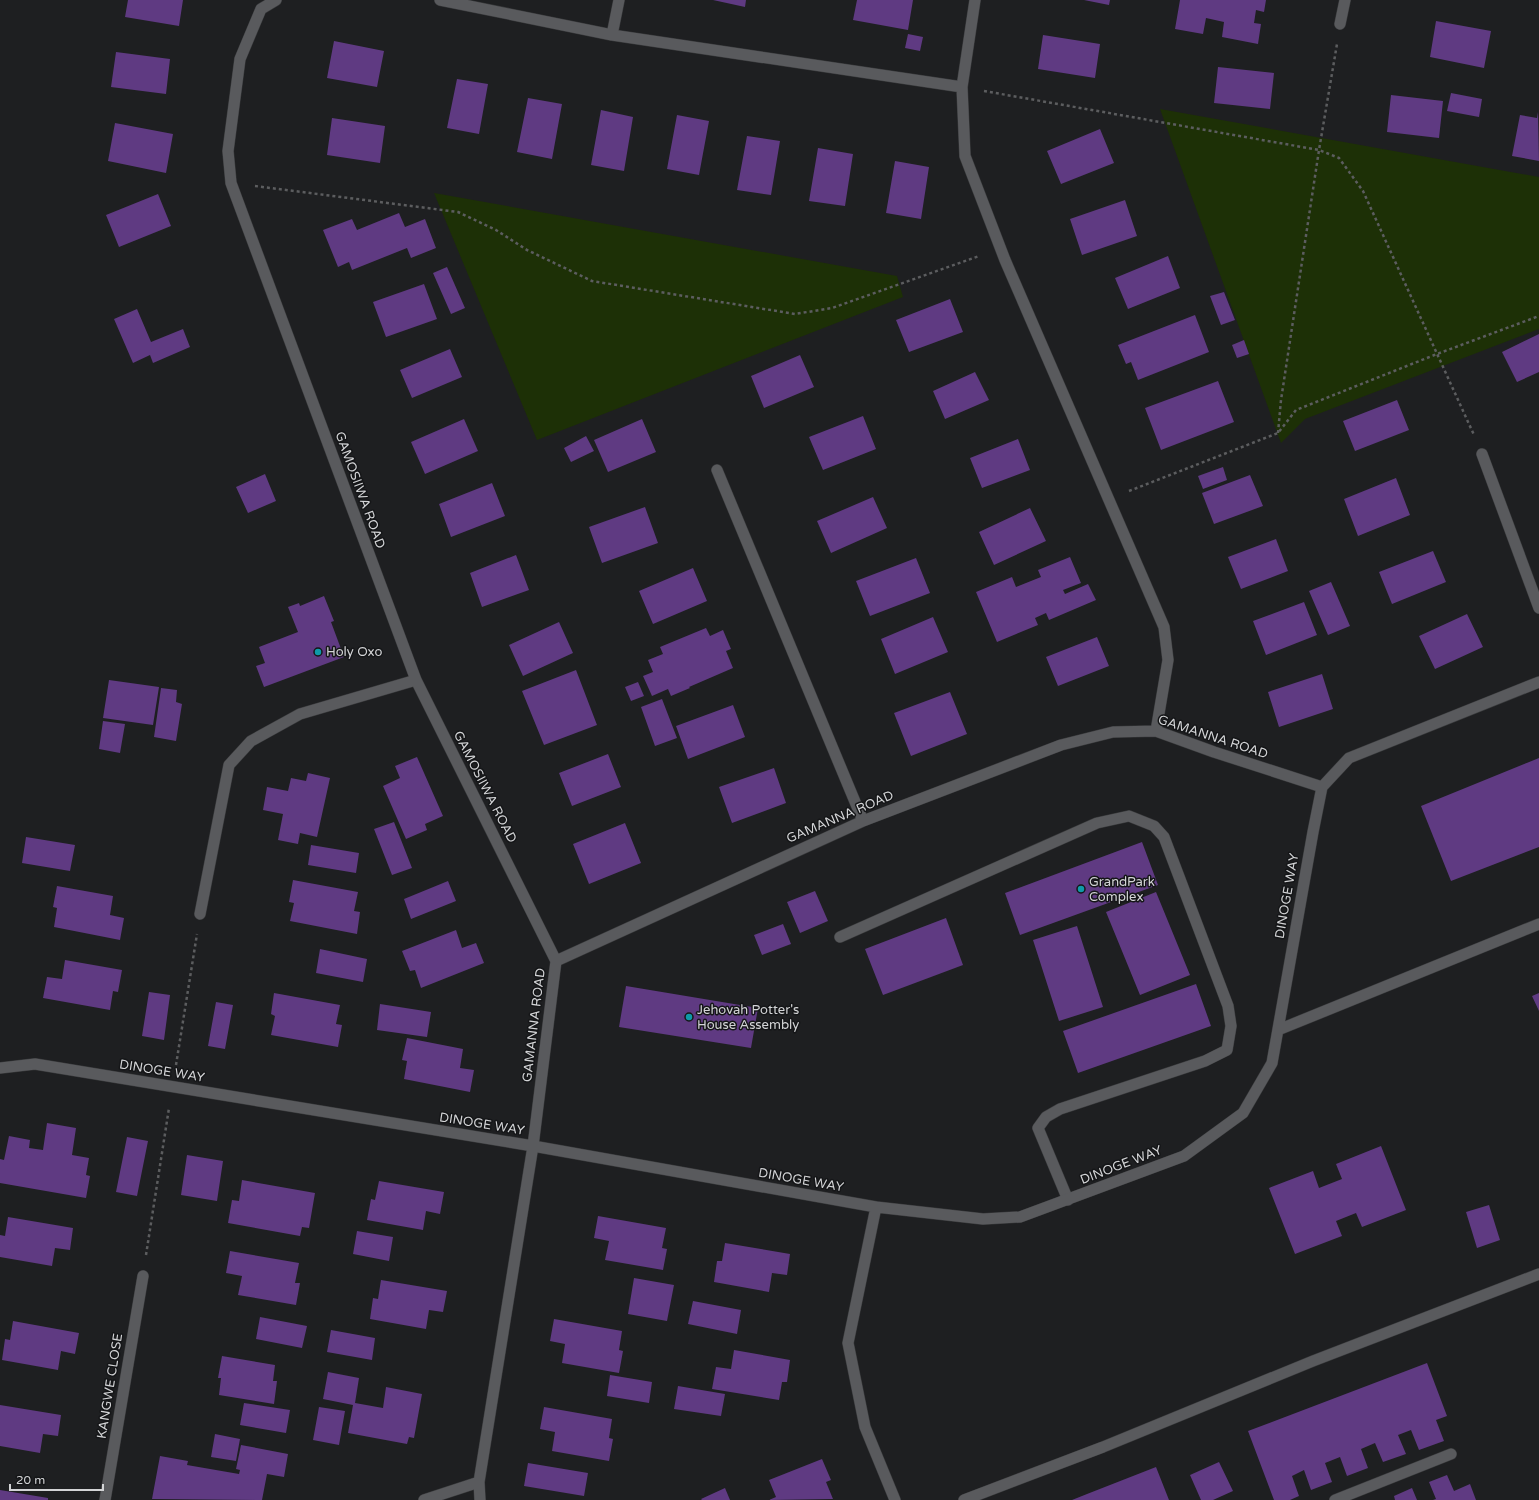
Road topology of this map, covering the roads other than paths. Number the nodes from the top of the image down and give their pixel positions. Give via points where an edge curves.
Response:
1 (276, 0) edge
2 (440, 0) edge
3 (619, 0) edge
4 (975, 0) edge
5 (1345, 0) edge
6 (1340, 24) road end
7 (612, 35) junction
8 (962, 88) junction
9 (1482, 454) road end
10 (717, 470) dead end
11 (1539, 608) edge
12 (416, 680) junction
13 (1539, 682) edge
14 (1156, 731) junction
15 (1322, 787) junction
16 (862, 821) junction
17 (200, 914) dead end
18 (1539, 924) edge
19 (840, 937) dead end
20 (556, 961) junction
21 (1278, 1030) junction
22 (0, 1068) edge
23 (533, 1146) junction
24 (1068, 1200) junction
25 (876, 1207) junction
26 (1539, 1274) edge
27 (142, 1276) dead end
28 (1451, 1454) dead end
29 (479, 1482) junction
30 (105, 1500) edge
31 (424, 1500) edge
32 (480, 1500) edge
33 (895, 1500) edge
34 (964, 1500) edge
35 (1335, 1500) edge

1 - 12 street, GAMOSIIWA ROAD via 261,9 240,59 228,151 231,183
2 - 7 street
3 - 7 street
4 - 8 street
5 - 6 street
7 - 8 street
8 - 14 street via 965,156 1000,248 1164,626 1168,660
9 - 11 street
10 - 16 street
12 - 17 street via 300,714 251,741 229,765
12 - 20 street, GAMOSIIWA ROAD
13 - 15 street via 1350,758
14 - 15 street, GAMANNA ROAD
14 - 16 street, GAMANNA ROAD via 1113,732 1060,745
15 - 21 street, DINOGE WAY
16 - 20 street, GAMANNA ROAD
18 - 21 street
19 - 24 street via 1097,824 1129,816 1154,826 1164,838 1228,1006 1231,1026 1227,1050 1205,1061 1060,1109 1046,1117 1038,1128
20 - 23 street, GAMANNA ROAD
21 - 24 street, DINOGE WAY via 1272,1062 1243,1113 1184,1156
22 - 23 street, DINOGE WAY via 35,1064
23 - 25 street, DINOGE WAY
23 - 29 street, GAMANNA ROAD
24 - 25 street, DINOGE WAY via 1020,1217 983,1219
25 - 33 street via 848,1343 866,1427
26 - 34 street
27 - 30 street, KANGWE CLOSE
28 - 35 street
29 - 31 street
29 - 32 street, GAMANNA ROAD

